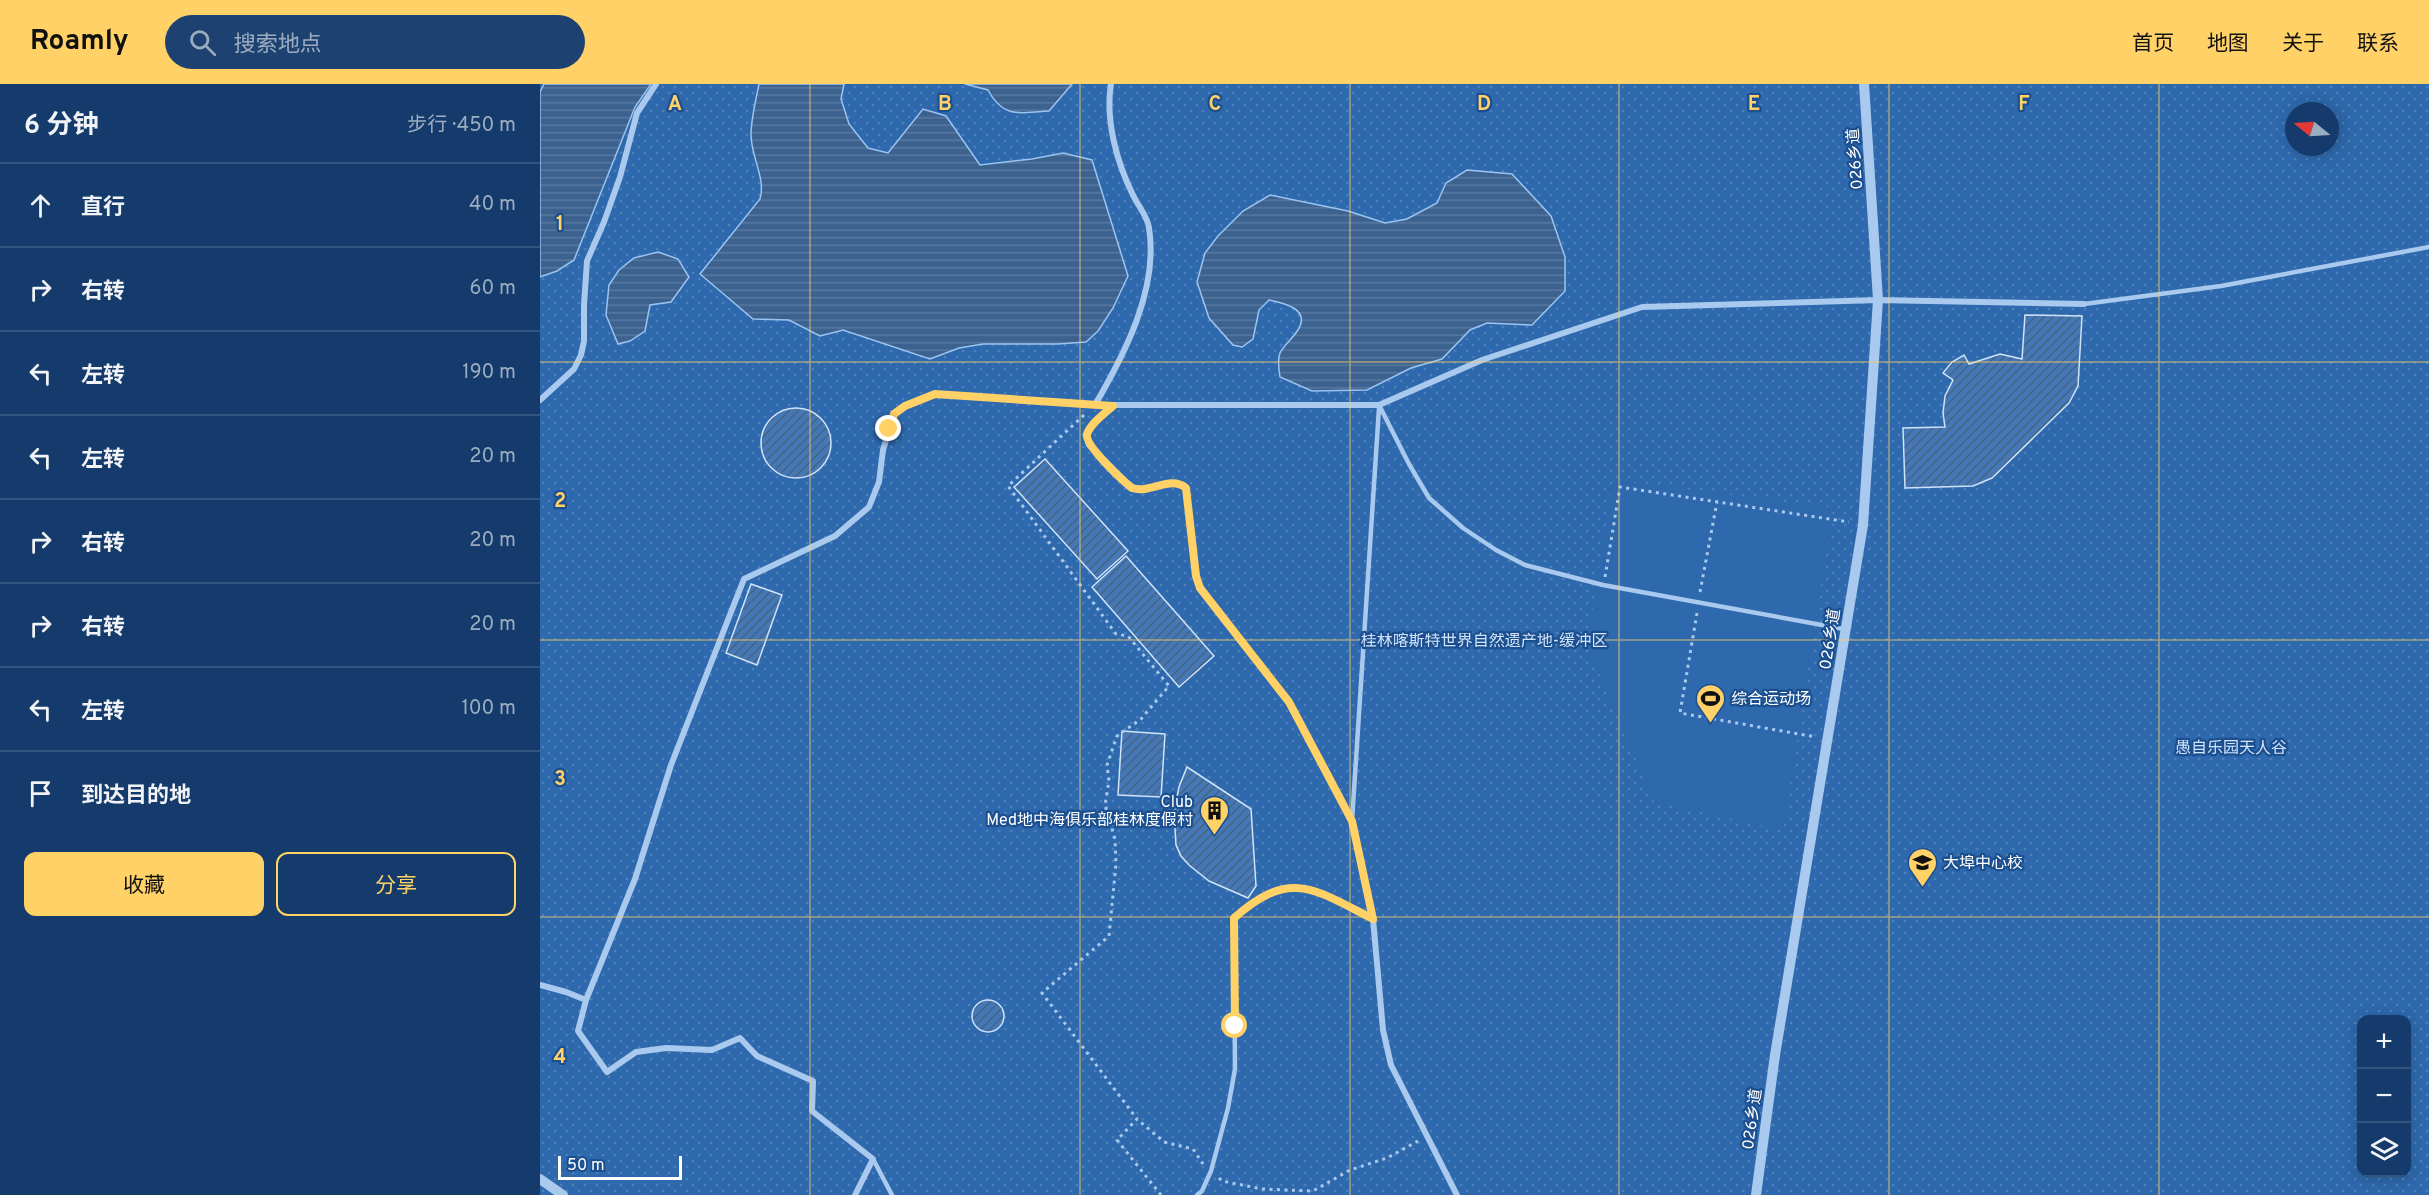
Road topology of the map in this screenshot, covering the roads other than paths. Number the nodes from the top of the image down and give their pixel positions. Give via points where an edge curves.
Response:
1 (656, 84) edge
2 (1111, 84) edge
3 (1864, 84) edge
4 (2429, 247) edge
5 (1878, 300) junction
6 (2084, 304) joint
7 (540, 400) edge
8 (1095, 405) junction
9 (1379, 405) junction
10 (1113, 406) junction
11 (1846, 630) junction
12 (1352, 821) junction
13 (1373, 919) junction
14 (540, 985) edge
15 (586, 1000) junction
16 (873, 1159) junction
17 (540, 1179) edge
18 (563, 1195) edge
19 (855, 1195) edge
20 (892, 1195) edge
21 (1197, 1195) edge
22 (1457, 1195) edge
23 (1756, 1195) edge

1 - 7 street via 637,113 620,177 587,261 581,355 574,369
2 - 8 street via 1111,130 1132,194 1149,226 1150,265 1139,315 1117,367
3 - 5 street, 026乡道
4 - 6 lane via 2221,286
5 - 6 street
5 - 9 street via 1642,307 1482,360
5 - 11 street, 026乡道 via 1863,525
8 - 10 street
8 - 15 street via 935,394 905,406 894,414 870,507 835,536 744,579 671,765 635,879
9 - 10 street
9 - 11 lane via 1429,498 1463,528 1525,565 1604,585
9 - 12 lane
10 - 12 street via 1091,427 1087,434 1089,445 1132,488 1140,490 1173,482 1186,488 1200,588 1289,702
11 - 23 street, 026乡道 via 1775,1055
12 - 13 street
13 - 21 lane via 1324,894 1302,888 1265,894 1234,918 1235,1068 1210,1171
13 - 22 street via 1390,1065
14 - 15 street
15 - 16 street via 578,1031 607,1072 636,1052 666,1048 712,1050 740,1038 757,1056 813,1081 812,1111
16 - 19 street
16 - 20 lane
17 - 18 street

